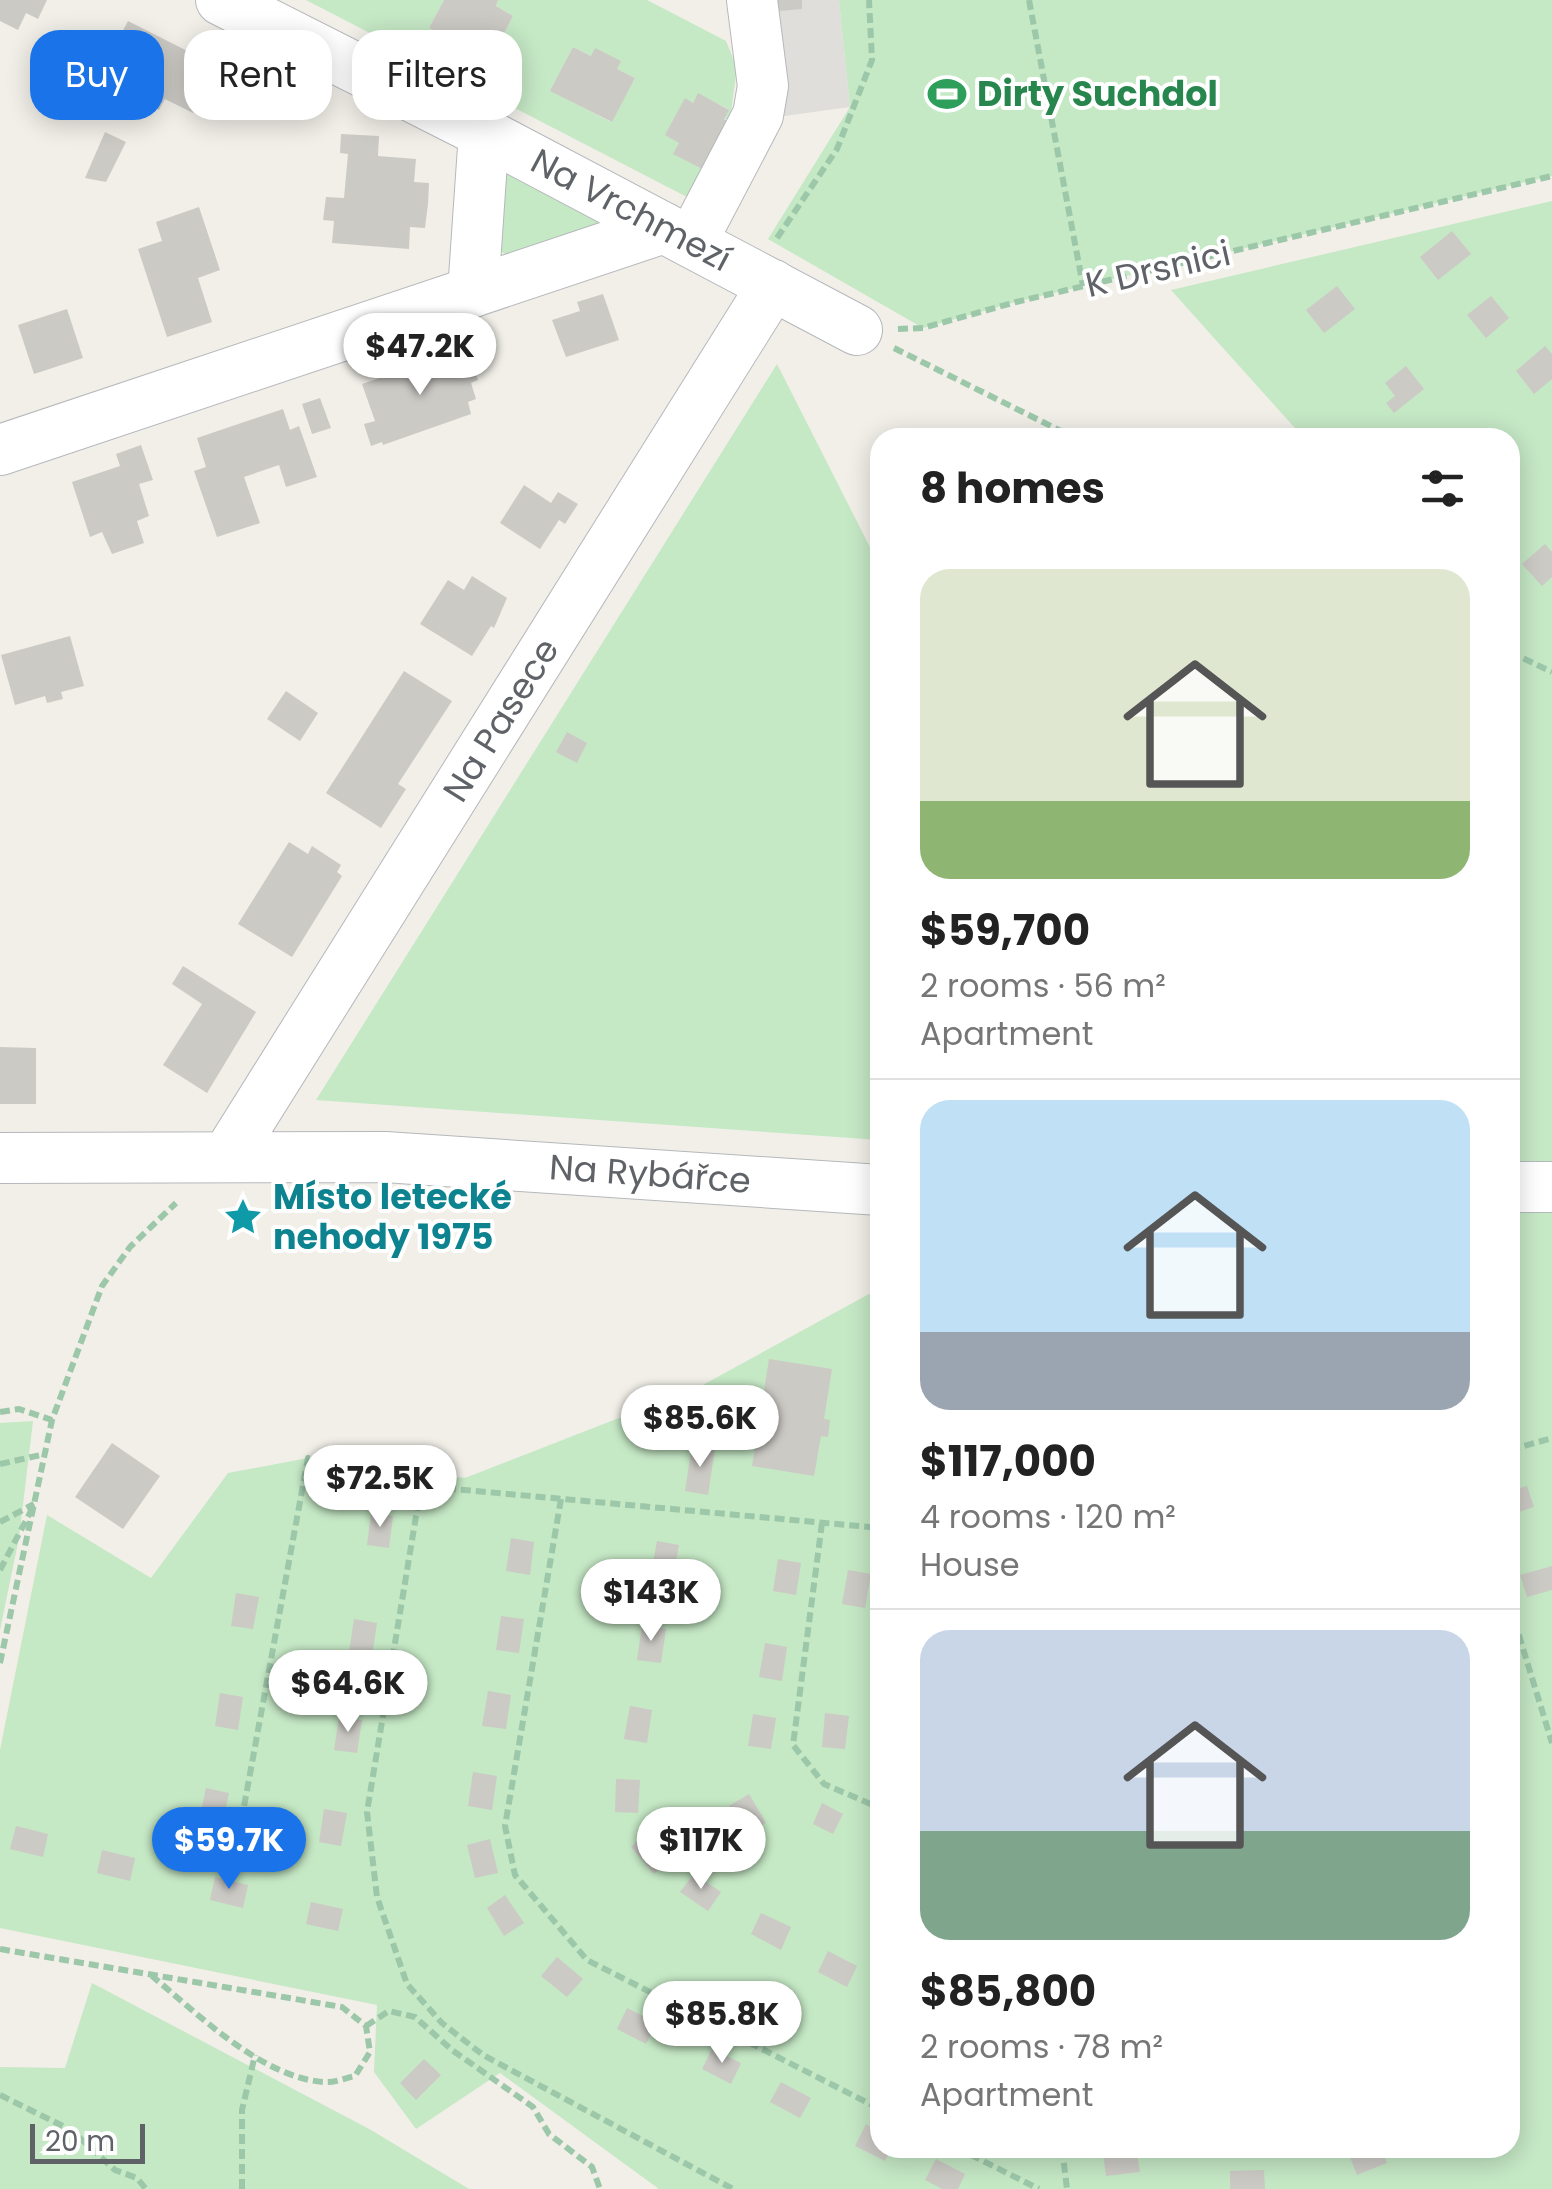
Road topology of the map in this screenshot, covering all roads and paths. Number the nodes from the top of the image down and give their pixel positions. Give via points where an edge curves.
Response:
1 (221, 0) edge
2 (752, 0) edge
3 (868, 0) edge
4 (1029, 0) edge
5 (484, 132) junction
6 (1552, 176) edge
7 (678, 235) junction
8 (762, 278) junction
9 (1083, 286) junction
10 (473, 292) junction
11 (857, 330) junction
12 (1055, 428) edge
13 (2, 442) edge
14 (1520, 657) edge
15 (1552, 672) edge
16 (228, 1154) junction
17 (0, 1158) edge
18 (1520, 1187) edge
19 (1552, 1187) edge
20 (870, 1189) edge
21 (0, 1412) edge
22 (52, 1420) junction
23 (1552, 1438) edge
24 (1520, 1447) edge
25 (45, 1454) junction
26 (0, 1464) edge
27 (421, 1486) junction
28 (561, 1499) junction
29 (35, 1504) junction
30 (0, 1522) edge
31 (822, 1523) junction
32 (870, 1527) edge
33 (0, 1570) edge
34 (1520, 1639) edge
35 (0, 1663) edge
36 (1552, 1744) edge
37 (870, 1804) edge
38 (236, 1850) dead end
39 (0, 1949) edge
40 (152, 1976) junction
41 (366, 2026) junction
42 (255, 2055) junction
43 (0, 2095) edge
44 (870, 2104) edge
45 (976, 2158) edge
46 (1063, 2158) edge
47 (146, 2189) edge
48 (242, 2189) edge
49 (600, 2189) edge
50 (733, 2189) edge
51 (1038, 2189) edge
52 (1068, 2189) edge

1 - 5 street, Na Vrchmezí
2 - 7 street via 763,86 758,116
3 - 8 path via 872,60 837,149
4 - 9 path
5 - 7 street, Na Vrchmezí
5 - 10 street
6 - 9 path, K Drsnici
7 - 8 street, Na Vrchmezí
7 - 10 street
8 - 11 street
8 - 16 street, Na Pasece
9 - 11 path, K Drsnici via 922,328
10 - 13 street
11 - 12 path
14 - 15 path
16 - 17 street, Na Rybářce
16 - 20 street, Na Rybářce via 385,1156
16 - 22 path via 150,1226 102,1286
18 - 19 street
21 - 22 path via 19,1409
22 - 25 path
23 - 24 path
25 - 26 path
25 - 29 path
27 - 28 path
27 - 38 path via 308,1458
27 - 50 path via 367,1812 377,1897 407,1984 483,2055
28 - 31 path
28 - 44 path via 505,1826 516,1875 586,1960
29 - 30 path
29 - 33 path
29 - 35 path
31 - 32 path
31 - 37 path via 793,1745 824,1784
34 - 36 path
39 - 40 path
40 - 41 path via 342,2007
40 - 42 path
41 - 42 path via 370,2052 355,2076 326,2083 282,2072
41 - 49 path via 390,2011 416,2017 533,2108 549,2134 592,2167
42 - 48 path via 242,2110
43 - 47 path via 71,2130
45 - 51 path
46 - 52 path

